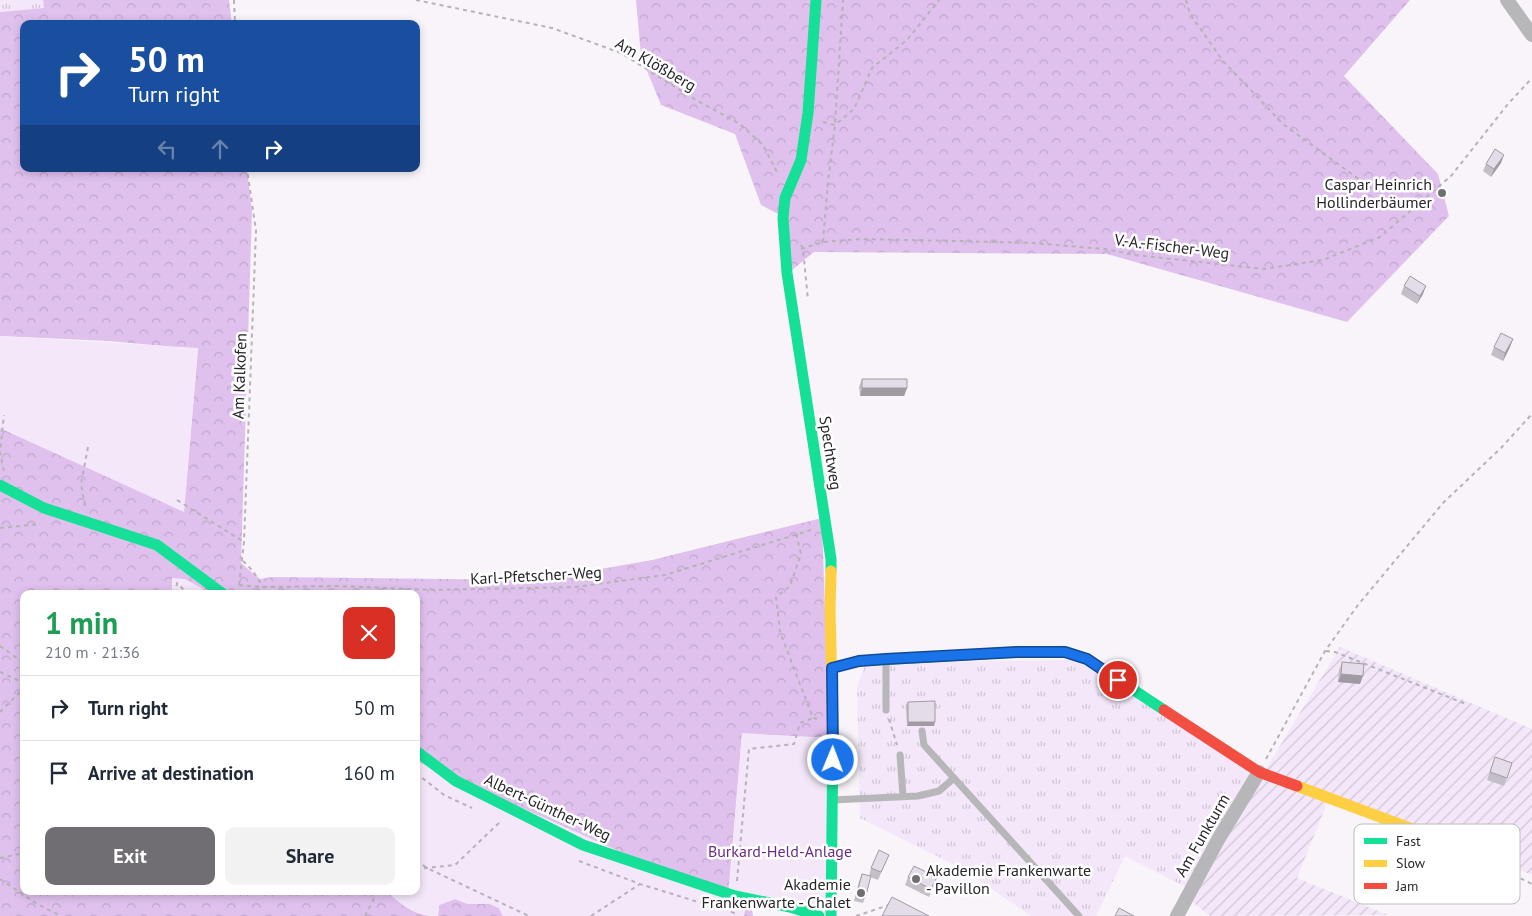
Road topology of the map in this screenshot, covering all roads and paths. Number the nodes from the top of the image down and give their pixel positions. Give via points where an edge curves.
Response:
1 (234, 0) edge
2 (416, 0) edge
3 (816, 0) edge
4 (843, 0) edge
5 (939, 0) edge
6 (1186, 0) edge
7 (1507, 0) edge
8 (235, 20) edge
9 (1532, 35) edge
10 (1532, 78) edge
11 (835, 125) junction
12 (247, 172) edge
13 (788, 193) junction
14 (1417, 203) junction
15 (823, 242) junction
16 (808, 305) dead end
17 (1532, 414) edge
18 (4, 415) dead end
19 (88, 447) dead end
20 (4, 487) edge
21 (178, 500) dead end
22 (88, 522) junction
23 (827, 526) junction
24 (796, 534) junction
25 (244, 542) junction
26 (242, 560) junction
27 (238, 585) joint
28 (263, 586) junction
29 (176, 590) edge
30 (184, 590) edge
31 (218, 590) edge
32 (0, 646) edge
33 (1325, 651) junction
34 (886, 659) junction
35 (20, 660) edge
36 (832, 668) junction
37 (0, 672) edge
38 (20, 681) edge
39 (20, 692) edge
40 (1466, 704) dead end
41 (886, 710) joint
42 (0, 712) edge
43 (813, 718) junction
44 (833, 722) junction
45 (922, 731) dead end
46 (420, 753) edge
47 (900, 755) joint
48 (1259, 772) junction
49 (954, 778) junction
50 (903, 796) junction
51 (832, 800) junction
52 (515, 811) junction
53 (1398, 824) edge
54 (20, 855) edge
55 (0, 858) edge
56 (420, 863) edge
57 (420, 869) edge
58 (429, 869) junction
59 (1520, 878) edge
60 (0, 879) edge
61 (640, 884) dead end
62 (1532, 884) edge
63 (20, 893) edge
64 (24, 895) edge
65 (376, 895) edge
66 (735, 896) junction
67 (895, 908) edge
68 (61, 916) edge
69 (365, 916) edge
70 (529, 916) edge
71 (591, 916) edge
72 (819, 916) edge
73 (831, 916) edge
74 (856, 916) edge
75 (1079, 916) edge
76 (1177, 916) edge

1 - 8 path
2 - 13 path, Am Klößberg via 552,28 621,53 740,124 763,144
3 - 13 street, Spechtweg via 808,113 801,160
4 - 11 path
5 - 11 path via 907,40 872,68 854,109
6 - 14 path via 1190,14 1223,61 1283,124 1382,196
7 - 9 street
10 - 14 path, V.-A.-Fischer-Weg via 1451,176
11 - 15 path
12 - 25 path, Am Kalkofen via 256,231
13 - 23 street, Spechtweg via 783,218 787,273
14 - 15 path, V.-A.-Fischer-Weg via 1380,236 1323,260 1264,268 1033,243 861,239
15 - 16 path, V.-A.-Fischer-Weg via 803,249
17 - 33 path via 1443,503
18 - 20 path via 0,453
19 - 22 path via 81,484
20 - 22 street via 44,508
21 - 25 path
22 - 31 street via 157,545
23 - 24 path, Karl-Pfetscher-Weg
23 - 36 street, Spechtweg via 831,559
24 - 28 path, Karl-Pfetscher-Weg via 665,575 575,587 432,590
24 - 43 path via 801,554 790,586 776,597 780,632
25 - 26 path, Am Kalkofen
26 - 27 path, Am Kalkofen
26 - 28 path
27 - 28 path, Karl-Pfetscher-Weg
29 - 30 path via 177,583
32 - 35 path
33 - 40 path via 1335,652
33 - 48 path
34 - 36 street
34 - 41 lane
34 - 48 street via 1065,652 1087,659
36 - 44 street, Spechtweg
37 - 38 path
39 - 42 path
41 - 47 path
43 - 44 path
43 - 66 path via 800,723 794,744 749,748
44 - 51 street, Spechtweg
45 - 49 lane via 924,745
46 - 52 street, Albert-Günther-Weg via 456,781
47 - 50 lane
48 - 53 street
48 - 76 street, Am Funkturm
49 - 50 lane via 939,791
49 - 75 lane
50 - 51 lane
51 - 73 street, Spechtweg
52 - 58 path via 455,865
52 - 66 street, Albert-Günther-Weg via 583,845
54 - 55 path
56 - 58 path
57 - 58 path
58 - 70 path
59 - 62 path
60 - 63 path
61 - 71 path
64 - 68 path
65 - 69 path
66 - 72 street, Albert-Günther-Weg
67 - 74 path via 888,904

